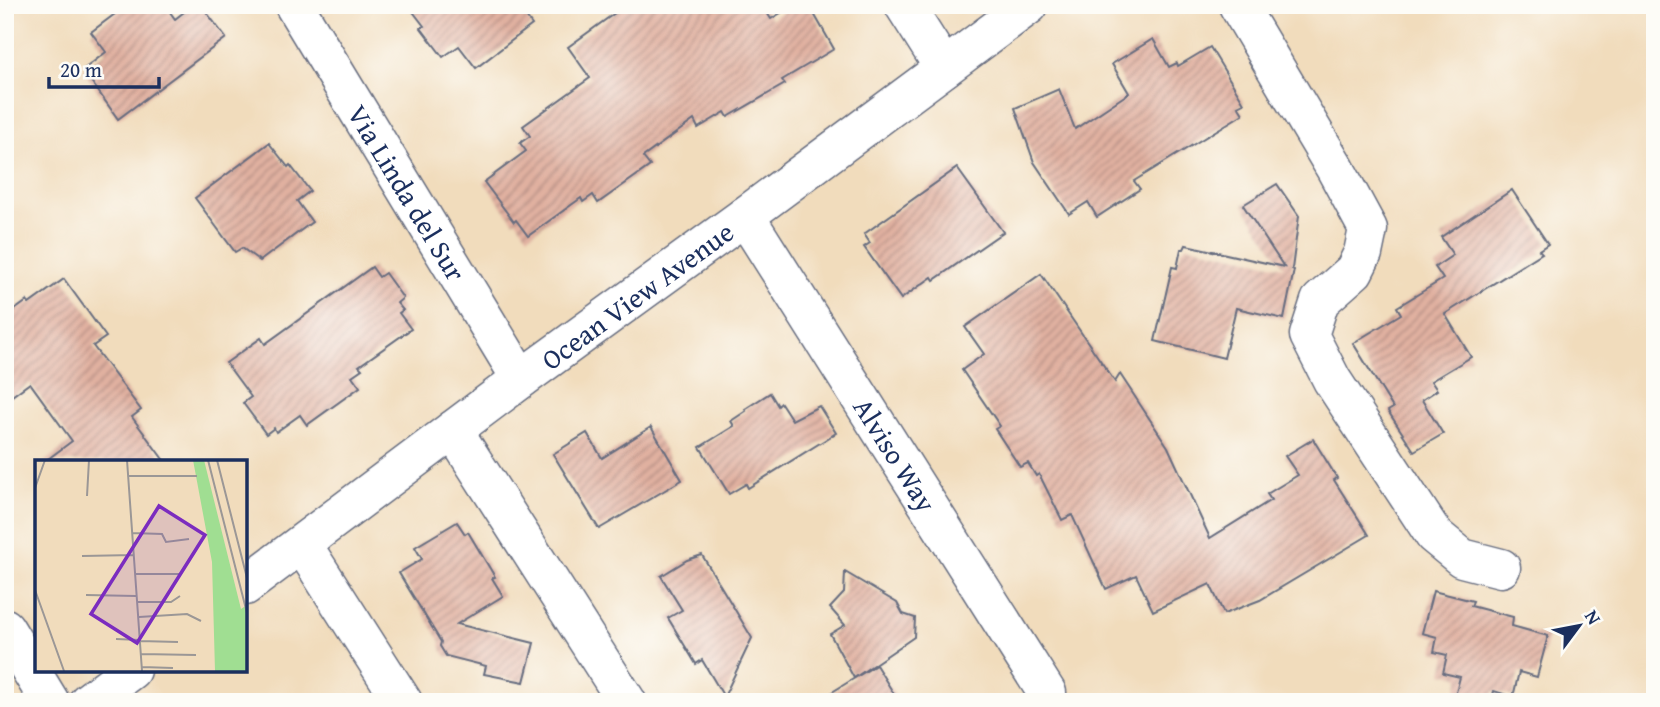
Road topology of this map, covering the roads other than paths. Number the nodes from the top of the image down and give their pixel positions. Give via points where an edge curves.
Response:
1 (294, 5) edge
2 (904, 5) edge
3 (1029, 5) edge
4 (1238, 5) edge
5 (944, 68) junction
6 (746, 216) junction
7 (521, 379) junction
8 (453, 430) junction
9 (302, 544) junction
10 (1501, 568) dead end
11 (247, 585) edge
12 (5, 628) edge
13 (128, 672) edge
14 (1047, 693) dead end
15 (50, 702) edge
16 (88, 702) edge
17 (403, 702) edge
18 (627, 702) edge

1 - 7 street, Via Linda del Sur
2 - 5 street
3 - 5 street, Ocean View Avenue
4 - 10 street via 1368,229 1354,271 1320,301 1309,335 1332,380 1434,535 1462,558
5 - 6 street, Ocean View Avenue
6 - 7 street, Ocean View Avenue
6 - 14 street, Alviso Way
7 - 8 street, Ocean View Avenue
8 - 9 street, Ocean View Avenue
8 - 18 street
9 - 11 street, Ocean View Avenue
9 - 17 street
12 - 15 street
13 - 16 street

